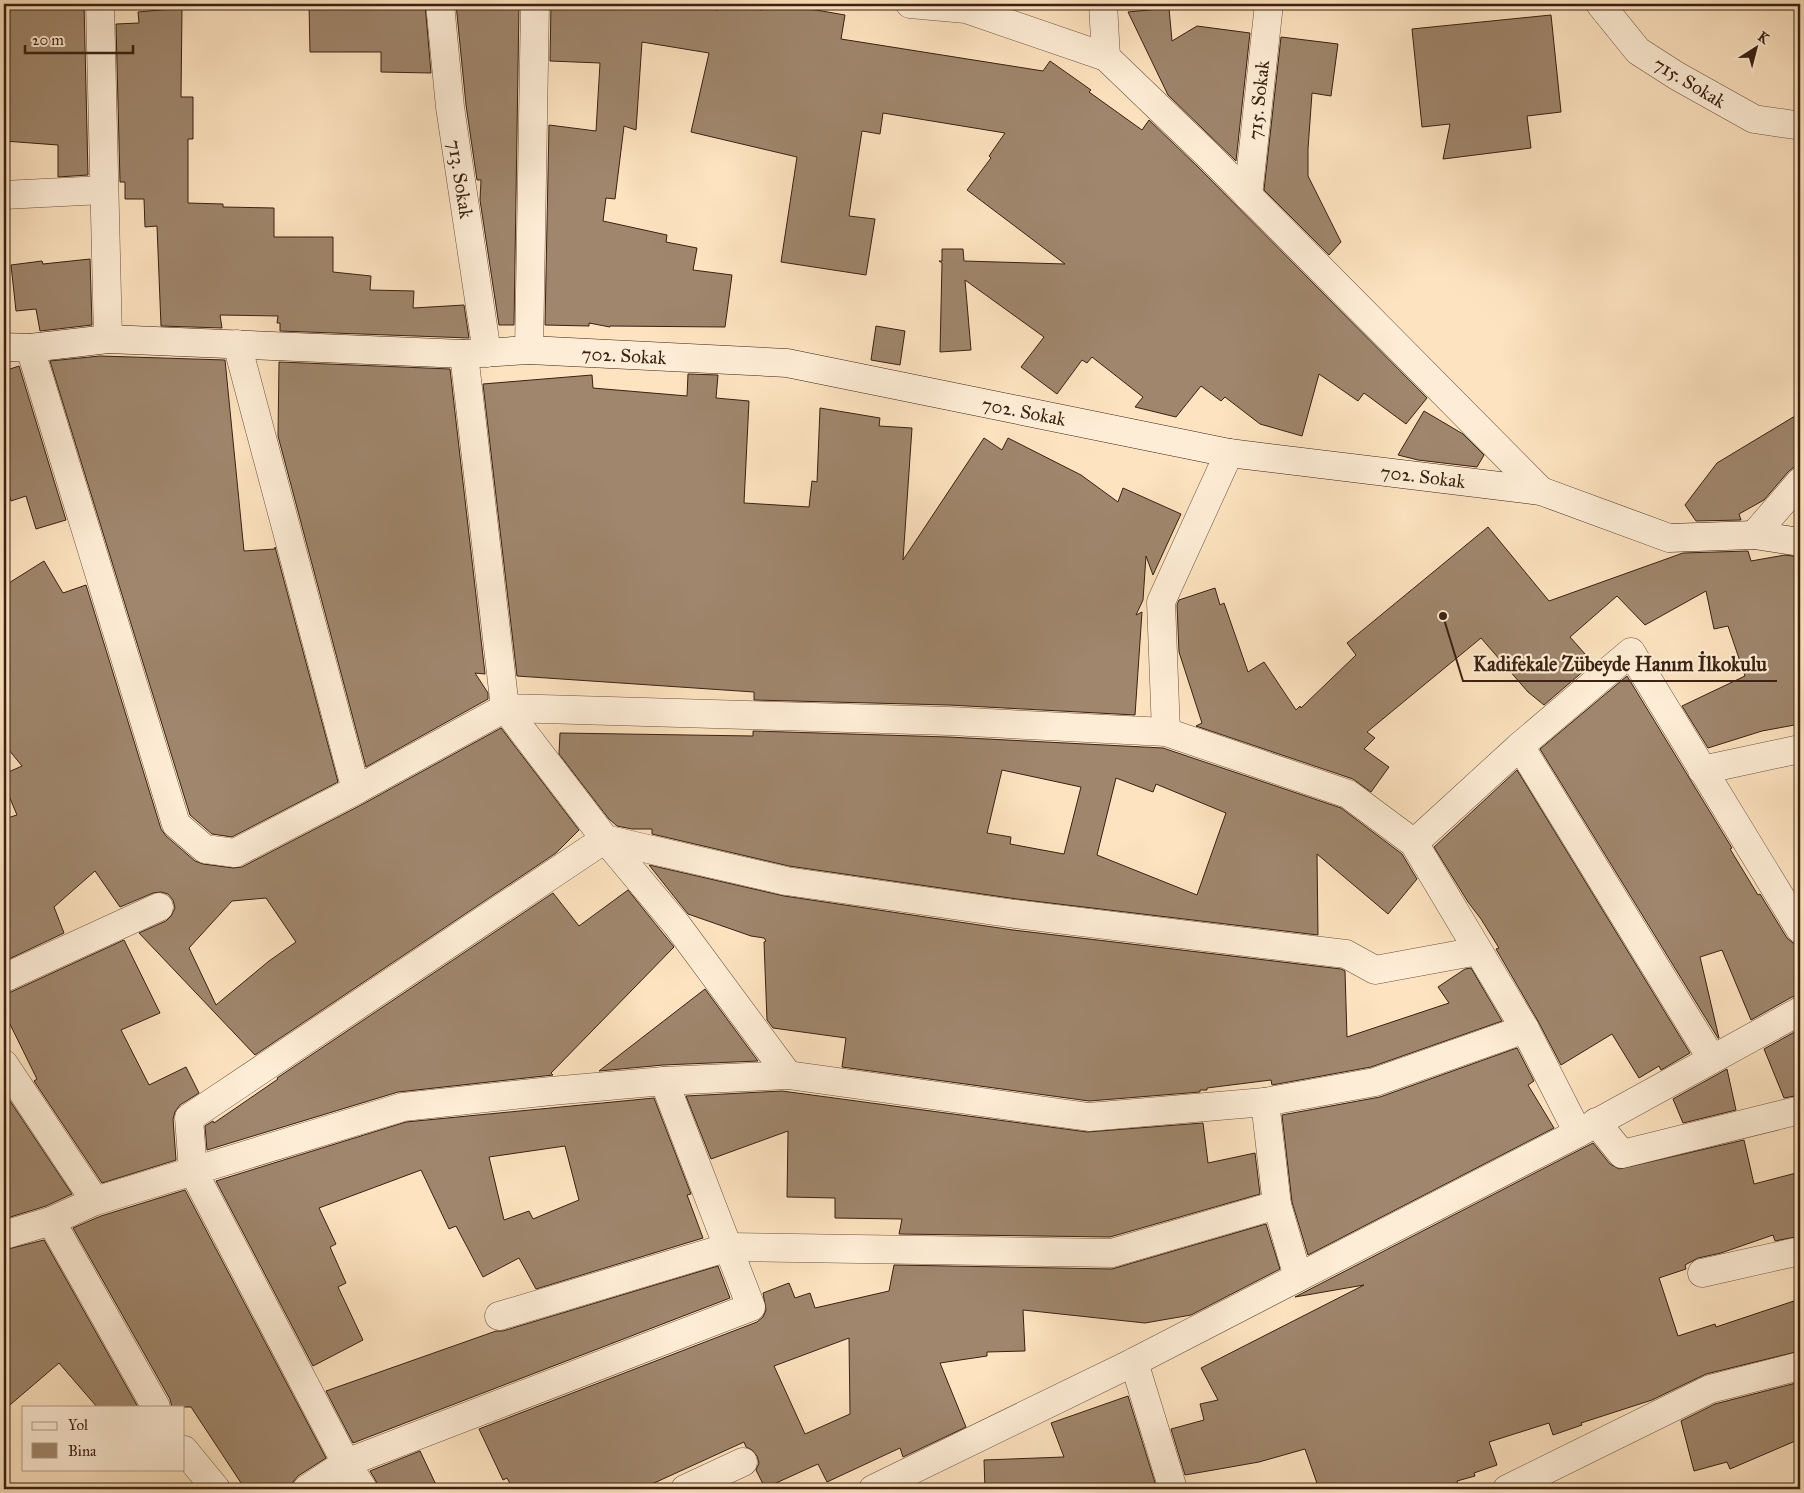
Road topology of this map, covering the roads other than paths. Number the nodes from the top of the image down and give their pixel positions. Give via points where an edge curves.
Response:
1 (100, 4) edge
2 (440, 4) edge
3 (535, 4) edge
4 (910, 4) edge
5 (1103, 4) edge
6 (1269, 4) edge
7 (1600, 4) edge
8 (1106, 57) junction
9 (1800, 123) edge
10 (103, 190) junction
11 (4, 195) edge
12 (1248, 196) junction
13 (108, 339) junction
14 (237, 344) junction
15 (17, 347) edge
16 (529, 350) junction
17 (476, 353) junction
18 (1229, 453) junction
19 (1800, 482) edge
20 (1541, 491) junction
21 (1754, 535) junction
22 (1800, 542) edge
23 (505, 708) junction
24 (1166, 732) junction
25 (1520, 746) junction
26 (1800, 749) edge
27 (1702, 770) junction
28 (356, 790) junction
29 (604, 839) junction
30 (1414, 843) junction
31 (159, 908) dead end
32 (1800, 929) edge
33 (1478, 951) junction
34 (4, 978) edge
35 (1800, 1011) edge
36 (1525, 1029) junction
37 (1712, 1058) junction
38 (4, 1064) edge
39 (788, 1076) junction
40 (664, 1081) junction
41 (1265, 1102) junction
42 (1800, 1110) edge
43 (1587, 1127) junction
44 (193, 1172) junction
45 (95, 1201) junction
46 (1277, 1204) junction
47 (52, 1222) junction
48 (4, 1235) edge
49 (729, 1248) junction
50 (1800, 1251) edge
51 (1702, 1273) dead end
52 (1298, 1277) junction
53 (499, 1316) dead end
54 (1134, 1362) junction
55 (1800, 1366) edge
56 (155, 1406) edge
57 (185, 1451) edge
58 (743, 1462) dead end
59 (346, 1463) junction
60 (216, 1489) edge
61 (307, 1489) edge
62 (363, 1489) edge
63 (685, 1489) edge
64 (873, 1489) edge
65 (1172, 1489) edge
66 (1506, 1489) edge

1 - 10 street
2 - 17 street, 713. Sokak
3 - 16 street
4 - 8 street via 966,9
5 - 8 street
6 - 12 street, 715. Sokak
7 - 9 street, 715. Sokak via 1638,51 1676,76 1754,119
8 - 12 street
10 - 11 street
10 - 13 street
12 - 20 street
13 - 14 street, 702. Sokak
13 - 15 street, 702. Sokak
14 - 17 street, 702. Sokak
14 - 28 street
15 - 28 street via 176,824 205,849 236,853
16 - 17 street, 702. Sokak
16 - 18 street, 702. Sokak via 787,363
17 - 23 street, 713. Sokak
18 - 20 street, 702. Sokak
18 - 24 street via 1161,602
19 - 21 street
20 - 21 street, 702. Sokak via 1669,538
21 - 22 street, 702. Sokak
23 - 24 street via 949,721
23 - 28 street
23 - 29 street
24 - 30 street via 1348,794
25 - 27 street via 1631,652
25 - 30 street
25 - 37 street
26 - 27 street
27 - 32 street
29 - 33 street via 786,881 1015,914 1346,954 1375,970
29 - 39 street via 677,925
29 - 44 street via 189,1118
30 - 33 street
31 - 34 street
33 - 36 street
35 - 37 street
36 - 41 street via 1375,1082
36 - 43 street
37 - 43 street
38 - 45 street
39 - 40 street
39 - 41 street via 1089,1117
40 - 44 street via 403,1108
40 - 49 street
41 - 46 street
42 - 43 street via 1622,1154
43 - 52 street
44 - 45 street
44 - 59 street
45 - 47 street
46 - 49 street via 1112,1253
46 - 52 street
47 - 48 street
47 - 56 street
49 - 53 street
49 - 59 street via 751,1308
50 - 51 street
52 - 54 street
54 - 64 street
54 - 65 street
55 - 66 street via 1710,1389
57 - 60 street
58 - 63 street
59 - 61 street
59 - 62 street

